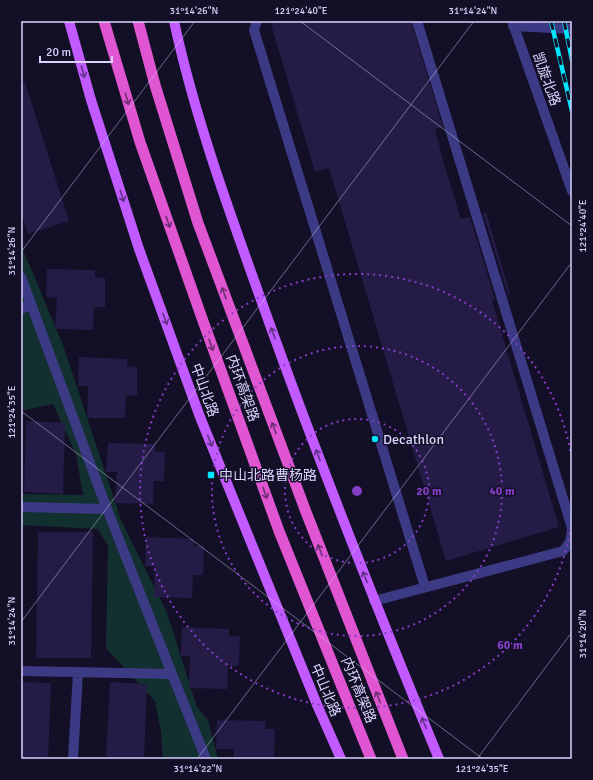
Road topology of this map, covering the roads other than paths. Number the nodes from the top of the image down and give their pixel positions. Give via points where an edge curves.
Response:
1 (69, 21) edge
2 (104, 21) edge
3 (138, 21) edge
4 (174, 21) edge
5 (417, 21) edge
6 (512, 23) edge
7 (255, 24) edge
8 (572, 29) edge
9 (572, 191) edge
10 (21, 277) edge
11 (31, 304) junction
12 (21, 309) edge
13 (21, 507) edge
14 (107, 508) junction
15 (572, 529) edge
16 (425, 588) junction
17 (374, 601) junction
18 (21, 671) edge
19 (78, 672) junction
20 (172, 674) junction
21 (73, 759) edge
22 (206, 759) edge
23 (341, 759) edge
24 (371, 759) edge
25 (403, 759) edge
26 (439, 759) edge

1 -> 23 main road, 中山北路 via 91,100 139,249 197,410
2 -> 24 highway, 内环高架路 via 140,142 203,321 279,531
25 -> 3 highway, 内环高架路 via 306,512 198,223
17 -> 4 main road via 293,390 235,227 183,63
5 - 15 street
6 - 8 street
6 - 9 street, 凯旋北路
7 - 16 street
10 - 11 street
11 - 12 street
11 - 14 street
13 - 14 street
14 - 20 street
15 - 16 street via 570,542 563,551
16 - 17 street
26 -> 17 main road
18 - 19 street
19 - 20 street
19 - 21 street
20 - 22 street

